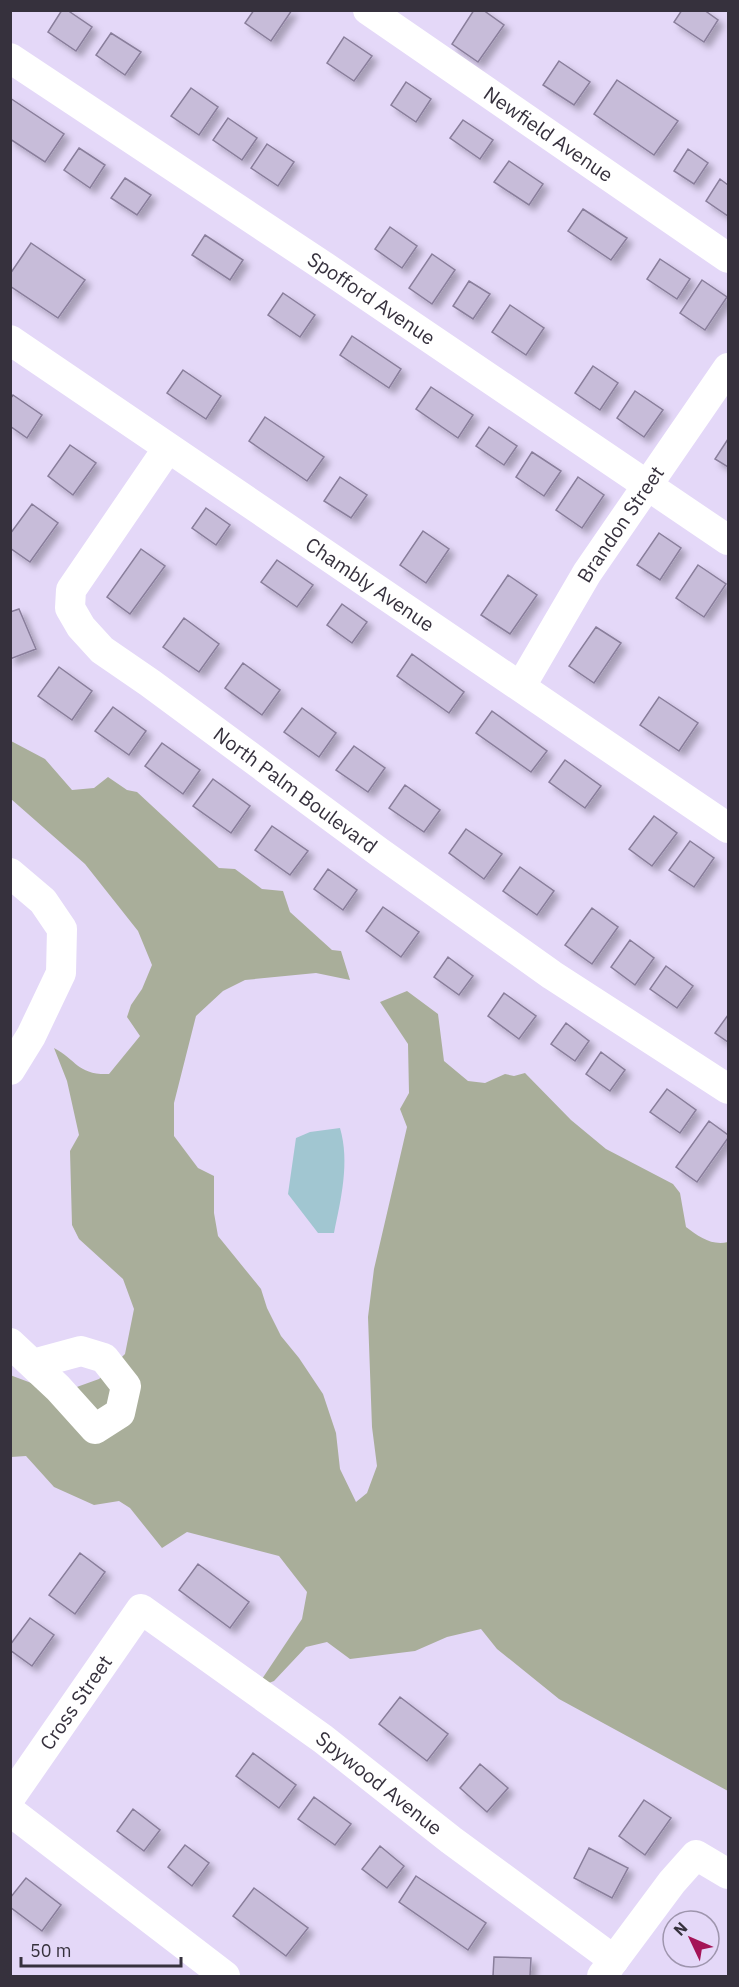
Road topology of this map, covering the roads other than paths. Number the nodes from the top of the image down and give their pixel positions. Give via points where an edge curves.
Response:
1 (368, 10) edge
2 (10, 58) edge
3 (729, 258) edge
4 (10, 340) edge
5 (729, 368) edge
6 (168, 447) junction
7 (647, 484) junction
8 (729, 540) edge
9 (521, 686) junction
10 (729, 828) edge
11 (10, 873) edge
12 (10, 1070) edge
13 (729, 1089) edge
14 (10, 1343) edge
15 (33, 1364) dead end
16 (141, 1609) joint
17 (10, 1798) edge
18 (10, 1810) edge
19 (729, 1874) edge
20 (608, 1968) edge
21 (225, 1977) edge

1 - 3 street, Newfield Avenue
2 - 7 street, Spofford Avenue
4 - 6 street, Chambly Avenue
5 - 7 street, Brandon Street
6 - 9 street, Chambly Avenue
6 - 13 street, North Palm Boulevard via 71,590 70,608 81,627 102,650 388,859 552,975
7 - 8 street, Spofford Avenue
7 - 9 street, Brandon Street via 587,573
9 - 10 street, Chambly Avenue
11 - 12 street via 43,901 62,929 61,973
14 - 15 street
16 - 17 street, Cross Street
16 - 20 street, Spywood Avenue via 323,1739
18 - 21 street
19 - 20 street via 696,1855

